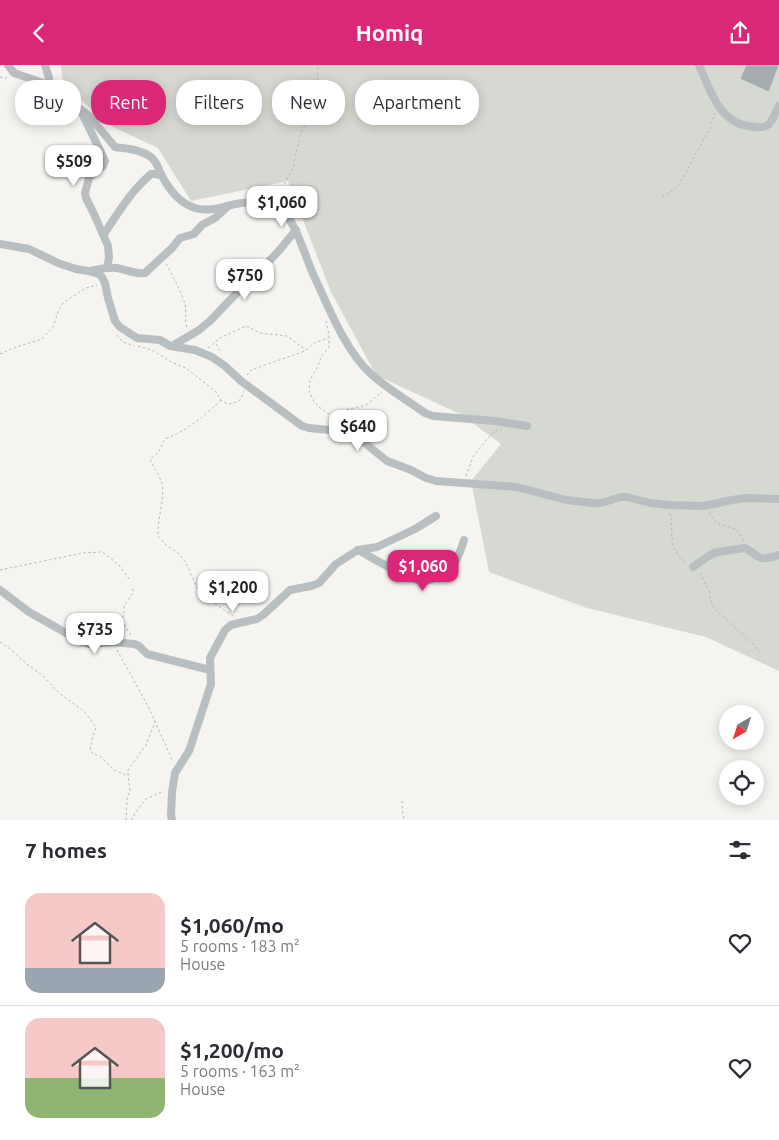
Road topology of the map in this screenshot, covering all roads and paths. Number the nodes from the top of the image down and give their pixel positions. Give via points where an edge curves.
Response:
1 (8, 65) edge
2 (45, 65) edge
3 (318, 65) edge
4 (699, 65) edge
5 (34, 80) edge
6 (49, 80) edge
7 (714, 97) junction
8 (779, 106) edge
9 (81, 110) edge
10 (81, 111) edge
11 (161, 175) junction
12 (662, 197) dead end
13 (228, 206) junction
14 (281, 207) junction
15 (296, 230) junction
16 (104, 234) junction
17 (0, 244) edge
18 (161, 257) junction
19 (107, 268) junction
20 (88, 271) junction
21 (105, 282) junction
22 (325, 319) dead end
23 (115, 330) dead end
24 (329, 338) junction
25 (185, 339) junction
26 (172, 346) junction
27 (306, 350) junction
28 (201, 353) junction
29 (0, 354) edge
30 (243, 383) junction
31 (389, 388) junction
32 (221, 400) junction
33 (527, 426) dead end
34 (508, 428) dead end
35 (465, 483) junction
36 (779, 499) edge
37 (668, 505) junction
38 (706, 505) junction
39 (436, 516) dead end
40 (464, 541) dead end
41 (747, 549) junction
42 (358, 550) junction
43 (779, 555) edge
44 (693, 567) junction
45 (0, 569) edge
46 (129, 579) dead end
47 (133, 587) dead end
48 (0, 590) edge
49 (122, 619) junction
50 (243, 622) junction
51 (0, 642) edge
52 (110, 642) junction
53 (139, 647) junction
54 (759, 652) dead end
55 (210, 670) junction
56 (155, 721) junction
57 (177, 770) junction
58 (128, 777) junction
59 (174, 783) junction
60 (402, 801) dead end
61 (126, 820) edge
62 (131, 820) edge
63 (172, 820) edge
64 (405, 820) edge

1 - 5 street via 18,75
2 - 6 street
3 - 14 path via 317,90 284,188
4 - 7 street
7 - 8 street via 723,113 734,122 761,129 768,126
7 - 12 path via 714,117 710,128 679,185
9 - 11 street via 113,146 147,155 157,163
10 - 16 street via 105,161 104,166 89,178 85,193
11 - 13 street via 175,195 194,208
11 - 16 street via 151,174 130,195
13 - 14 street via 252,203
13 - 18 street via 193,234 181,237
14 - 15 street
15 - 25 street via 210,321
15 - 31 street via 327,305 350,349
16 - 19 street via 109,251
17 - 20 street via 29,249 58,263
18 - 19 street via 142,273
18 - 25 path via 185,306
19 - 20 street
20 - 21 street via 102,277
21 - 26 street via 115,321 120,327 137,338 160,340
21 - 29 path via 86,288 64,302 45,337
22 - 24 path
23 - 32 path via 123,342 145,347 186,368 216,392
24 - 27 path via 314,343
24 - 31 path via 328,348 320,357 309,383 310,395 319,407 329,414 366,405
25 - 26 street
26 - 28 street
27 - 28 path via 287,336 260,333 246,326 220,338
27 - 30 path via 252,370
28 - 30 street via 218,360
30 - 32 path via 239,401 230,404
30 - 35 street via 302,426 356,436 387,461 426,479
31 - 33 street via 429,415
32 - 50 path via 181,433 165,439 158,453 150,459 162,485 158,536 186,563 198,590
34 - 35 path via 489,437 471,460
35 - 37 street via 517,487 582,502 601,503 627,497
36 - 38 street via 745,498
37 - 38 street
37 - 44 path via 674,549
38 - 41 path via 716,523 740,534
39 - 42 street via 385,544
40 - 42 street via 453,566 426,581 413,579
41 - 43 street via 762,559
41 - 44 street via 717,552
42 - 50 street via 336,564 319,583 290,590 257,619
44 - 54 path via 700,572 712,607
45 - 46 path via 101,552
47 - 49 path
48 - 52 street via 29,612 82,642
49 - 52 path
49 - 53 path
50 - 55 street via 225,630 210,658
51 - 58 path via 42,675 58,693 84,711 96,727 91,753 101,757 114,771
52 - 53 street
52 - 56 path
53 - 55 street via 151,656
55 - 57 street via 211,683 193,739
56 - 57 path
56 - 58 path via 146,745 128,770
57 - 59 street
58 - 61 path via 130,790
59 - 62 path via 146,799
59 - 63 street
60 - 64 path

